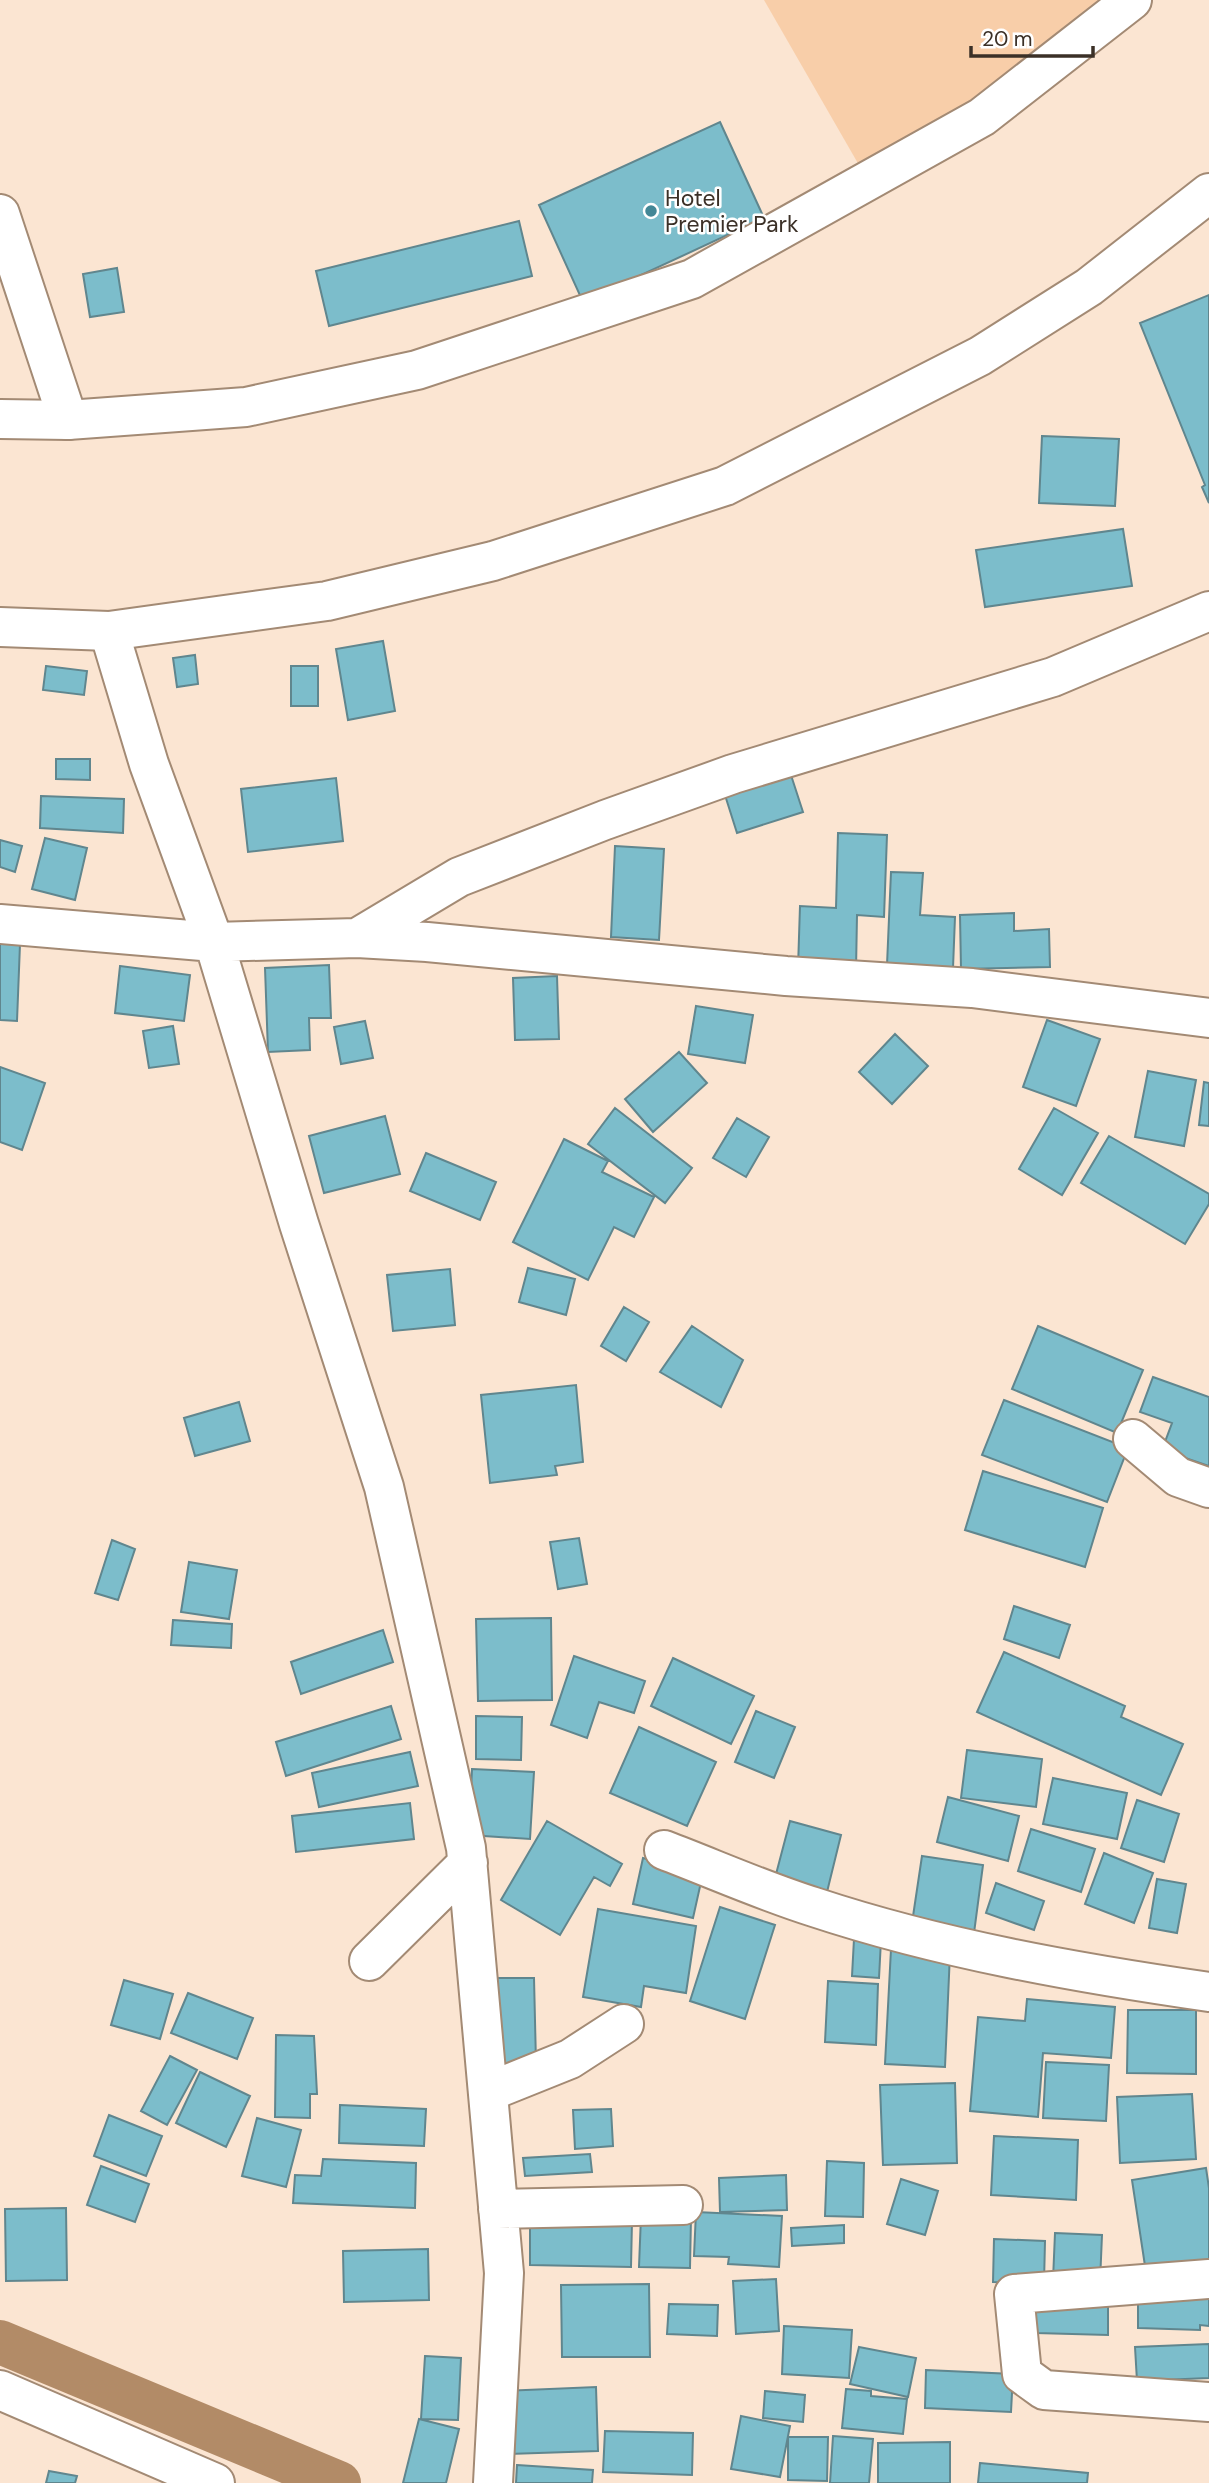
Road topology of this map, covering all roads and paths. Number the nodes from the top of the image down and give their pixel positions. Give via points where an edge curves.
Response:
1 (1132, 0) edge
2 (1209, 193) edge
3 (0, 214) edge
4 (0, 419) edge
5 (68, 420) junction
6 (1209, 611) edge
7 (0, 627) edge
8 (109, 631) junction
9 (0, 924) edge
10 (357, 938) junction
11 (214, 942) junction
12 (1209, 1018) edge
13 (1133, 1439) dead end
14 (1209, 1488) edge
15 (664, 1850) dead end
16 (468, 1863) junction
17 (369, 1961) dead end
18 (1209, 1992) edge
19 (624, 2024) dead end
20 (488, 2092) junction
21 (683, 2206) dead end
22 (498, 2209) junction
23 (1209, 2279) edge
24 (0, 2390) edge
25 (1209, 2402) edge
26 (215, 2483) edge
27 (493, 2483) edge

1 - 5 street via 982,117 692,279 403,373 246,407
2 - 8 street via 1089,287 980,356 725,486 493,561 340,598
3 - 5 street
4 - 5 street
6 - 10 street via 1053,677 733,774 604,820 459,877
7 - 8 street
8 - 11 street via 149,764
9 - 11 street
10 - 11 street
10 - 12 street via 972,988
11 - 16 street via 384,1488
13 - 14 street via 1178,1477
15 - 18 street via 814,1907 950,1944
16 - 17 street
16 - 20 street
19 - 20 street via 570,2059
20 - 22 street
21 - 22 street
22 - 27 street via 504,2273
23 - 25 street via 1014,2294 1022,2374 1044,2390
24 - 26 street

